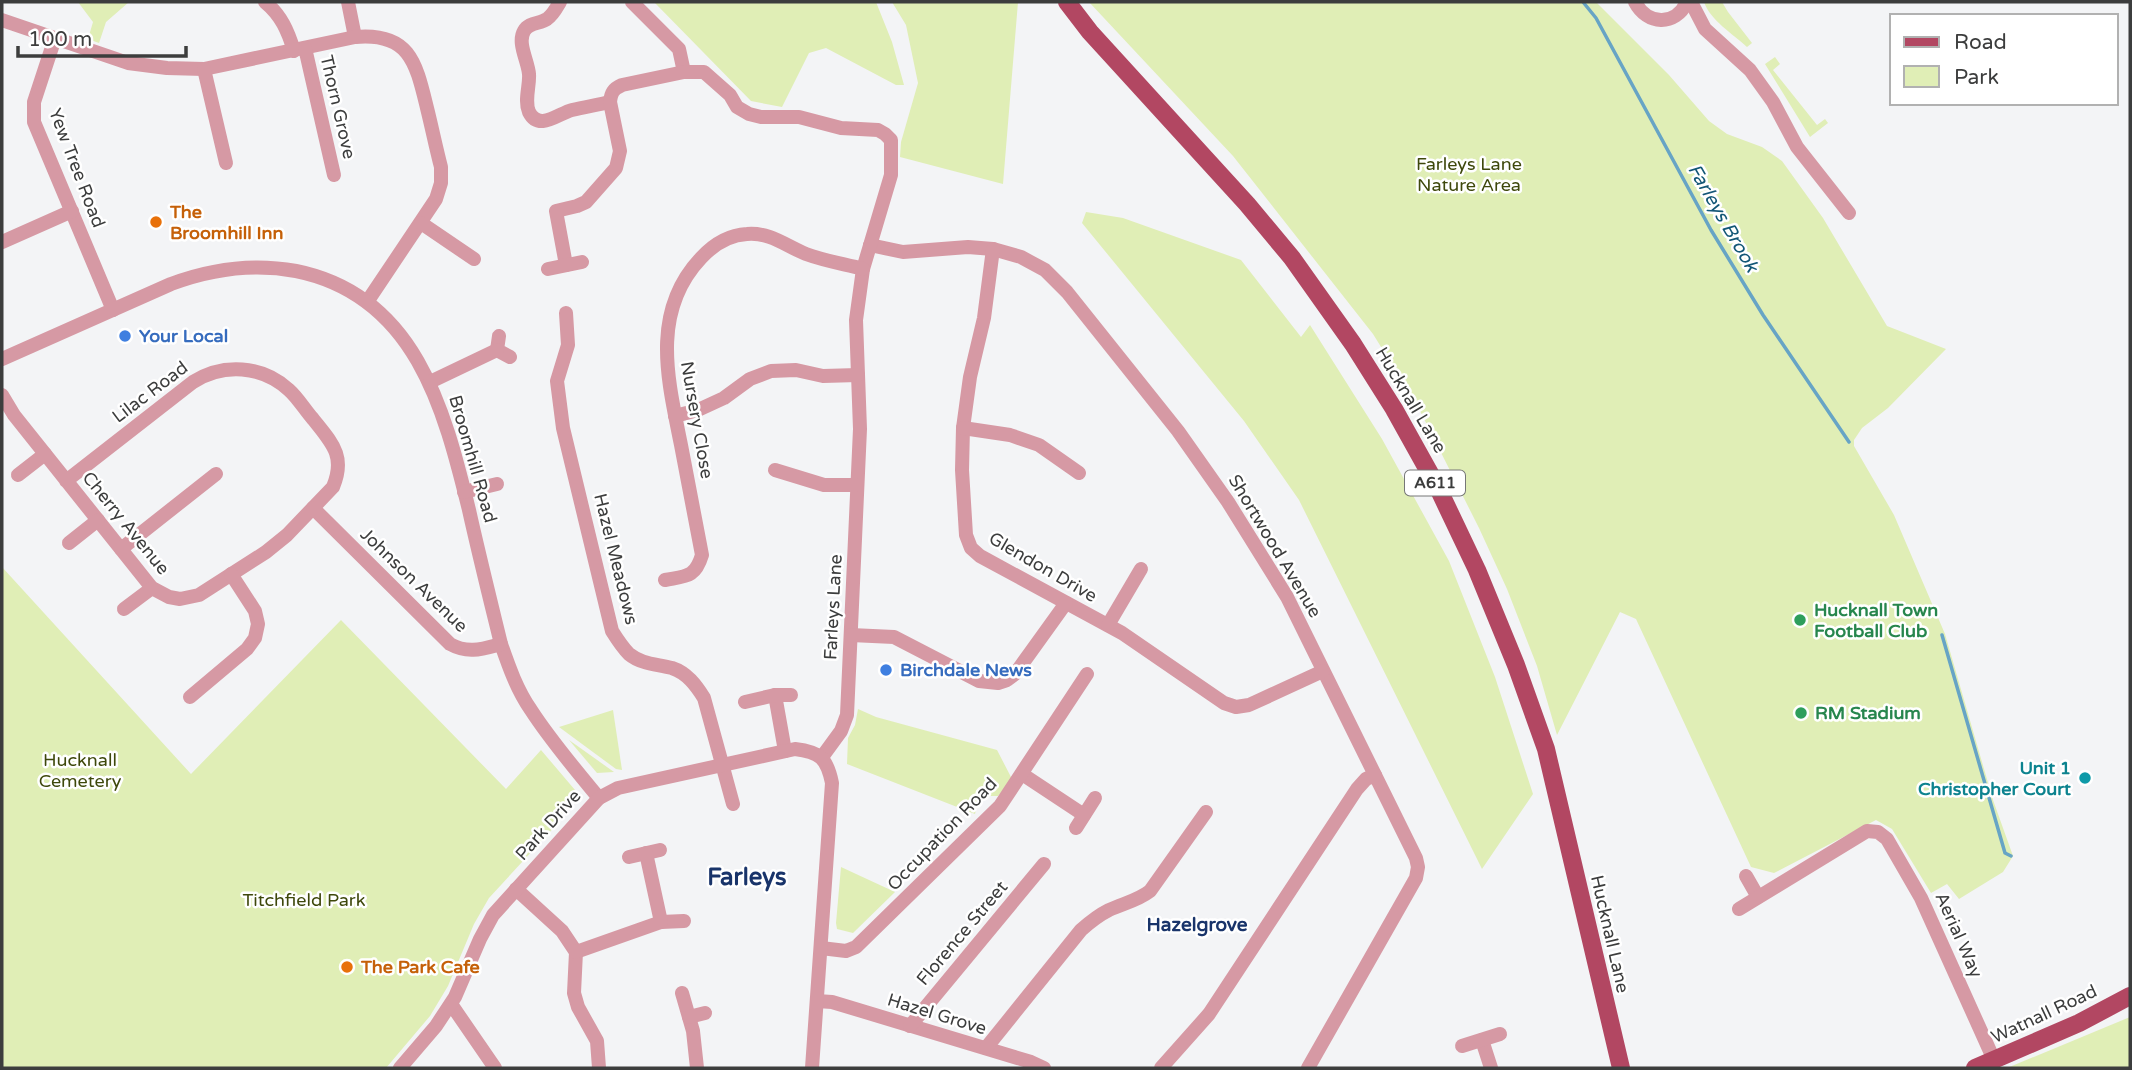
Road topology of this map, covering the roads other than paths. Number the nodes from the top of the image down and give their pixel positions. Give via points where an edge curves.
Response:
1 (265, 2) edge
2 (348, 2) edge
3 (561, 2) edge
4 (632, 2) edge
5 (1067, 2) edge
6 (1635, 2) edge
7 (1689, 2) edge
8 (1672, 18) junction
9 (2, 20) edge
10 (1705, 29) junction
11 (355, 37) junction
12 (55, 38) junction
13 (299, 50) junction
14 (204, 69) junction
15 (684, 72) junction
16 (610, 102) junction
17 (226, 163) dead end
18 (334, 175) dead end
19 (72, 211) junction
20 (1849, 213) dead end
21 (421, 223) junction
22 (2, 243) edge
23 (870, 245) junction
24 (993, 249) junction
25 (473, 260) dead end
26 (582, 262) dead end
27 (566, 265) junction
28 (548, 269) dead end
29 (863, 269) junction
30 (367, 302) junction
31 (113, 310) junction
32 (566, 313) dead end
33 (502, 347) dead end
34 (2, 359) edge
35 (858, 375) junction
36 (430, 382) junction
37 (2, 396) edge
38 (675, 416) junction
39 (963, 428) junction
40 (45, 454) junction
41 (775, 470) dead end
42 (1079, 473) dead end
43 (216, 474) dead end
44 (18, 475) dead end
45 (66, 481) junction
46 (497, 484) dead end
47 (857, 485) junction
48 (464, 492) junction
49 (313, 508) junction
50 (98, 520) junction
51 (69, 543) dead end
52 (121, 549) junction
53 (1141, 569) dead end
54 (231, 574) junction
55 (665, 580) dead end
56 (152, 587) junction
57 (1066, 603) junction
58 (124, 609) dead end
59 (1108, 625) junction
60 (850, 635) junction
61 (501, 644) junction
62 (1323, 671) junction
63 (1087, 674) dead end
64 (775, 695) junction
65 (791, 695) dead end
66 (190, 697) dead end
67 (745, 702) dead end
68 (785, 751) junction
69 (822, 757) junction
70 (722, 765) junction
71 (1022, 774) junction
72 (1375, 775) junction
73 (599, 798) junction
74 (1095, 798) dead end
75 (733, 804) dead end
76 (1206, 812) dead end
77 (629, 857) dead end
78 (1044, 864) dead end
79 (1746, 876) dead end
80 (516, 889) junction
81 (1758, 897) junction
82 (1739, 909) dead end
83 (684, 921) dead end
84 (661, 922) junction
85 (821, 948) junction
86 (576, 952) junction
87 (682, 993) dead end
88 (2130, 996) edge
89 (817, 1002) junction
90 (451, 1004) junction
91 (705, 1013) dead end
92 (690, 1017) junction
93 (910, 1026) junction
94 (1500, 1034) dead end
95 (1482, 1040) junction
96 (1462, 1046) dead end
97 (986, 1048) junction
98 (1994, 1060) junction
99 (1619, 1065) edge
100 (400, 1068) edge
101 (495, 1068) edge
102 (599, 1068) edge
103 (697, 1068) edge
104 (812, 1068) edge
105 (1044, 1068) edge
106 (1161, 1068) edge
107 (1308, 1068) edge
108 (1491, 1068) edge
109 (1975, 1068) edge

1 - 13 street, Thorn Grove via 276,11
2 - 11 street
3 - 16 street via 550,17 533,23 523,33 530,113 544,121
4 - 15 street via 679,49
5 - 99 main road, Hucknall Lane / A611 via 1292,258 1353,344 1438,488 1497,618 1546,749
6 - 8 street via 1655,20
7 - 8 street
7 - 10 street
8 - 10 street
9 - 12 street
10 - 20 street via 1749,70 1797,147
11 - 13 street
11 - 21 street via 375,35 394,42 418,69 441,175 436,199
12 - 14 street via 128,63
12 - 19 street, Yew Tree Road via 34,102 34,122
13 - 14 street
13 - 18 street, Thorn Grove
14 - 17 street
15 - 16 street via 615,88
15 - 23 street, Farleys Lane via 704,72 749,114 799,117 885,134 891,140 891,175
16 - 27 street via 620,151 618,164 586,202 556,211
19 - 22 street
19 - 31 street, Yew Tree Road
21 - 25 street
21 - 30 street
23 - 24 street, Shortwood Avenue via 903,253
23 - 29 street, Farleys Lane
24 - 39 street, Glendon Drive
24 - 62 street, Shortwood Avenue via 1045,270 1178,430 1287,597
26 - 27 street
27 - 28 street
29 - 35 street, Farleys Lane via 856,320
29 - 38 street, Nursery Close via 802,252 772,236 748,233 709,249 687,272 669,317 666,348
30 - 31 street, Broomhill Road via 318,277 245,267 195,275
30 - 36 street, Broomhill Road via 403,338
31 - 34 street, Broomhill Road
32 - 70 street, Hazel Meadows via 568,345 557,381 563,428 612,631 631,655 674,669 696,685 704,698
33 - 36 street
35 - 38 street via 771,372 698,410
35 - 47 street, Farleys Lane
36 - 48 street, Broomhill Road
37 - 40 street, Cherry Avenue
38 - 55 street, Nursery Close via 702,555 698,568 689,575
39 - 42 street via 1039,445
39 - 57 street, Glendon Drive via 966,535 971,548
40 - 44 street
40 - 45 street, Cherry Avenue
41 - 47 street via 824,485
43 - 52 street
45 - 49 street, Lilac Road via 201,377 229,369 251,370 291,392 336,450 337,477
45 - 50 street, Cherry Avenue
46 - 48 street
47 - 60 street, Farleys Lane
48 - 61 street, Broomhill Road
49 - 54 street, Cherry Avenue via 266,552
49 - 61 street, Johnson Avenue via 450,644 473,651
50 - 51 street
50 - 52 street, Cherry Avenue
52 - 56 street, Cherry Avenue
53 - 59 street
54 - 56 street, Cherry Avenue via 189,598 169,597
54 - 66 street via 255,611 255,638
56 - 58 street
57 - 59 street, Glendon Drive
57 - 60 street via 1015,674 998,683 979,681 894,637
59 - 62 street, Glendon Drive via 1236,707
60 - 69 street, Farleys Lane via 845,722
61 - 73 street, Broomhill Road via 529,708
62 - 72 street, Shortwood Avenue
63 - 71 street, Occupation Road
64 - 65 street
64 - 67 street
64 - 68 street
68 - 69 street, Park Drive via 807,751
68 - 70 street, Park Drive
69 - 85 street via 832,783
70 - 73 street, Park Drive via 618,788
70 - 75 street, Hazel Meadows
71 - 74 street via 1080,821
71 - 85 street, Occupation Road via 1000,806 856,947 846,951
72 - 106 street via 1357,789 1209,1014
72 - 107 street, Shortwood Avenue via 1418,871
73 - 80 street, Park Drive
76 - 97 street via 1150,891 1102,914 1081,930
77 - 84 street via 653,852
78 - 93 street, Florence Street
79 - 81 street
80 - 86 street via 562,931
80 - 90 street, Park Drive via 493,915
81 - 82 street
81 - 98 street, Aerial Way via 1867,831 1878,832 1887,839 1921,898
83 - 84 street
84 - 86 street
85 - 89 street
86 - 102 street via 574,993 597,1041
87 - 92 street
88 - 98 main road, Watnall Road
89 - 93 street, Hazel Grove via 832,1002
89 - 104 street
90 - 100 street, Park Drive
90 - 101 street
91 - 92 street
92 - 103 street
93 - 97 street, Hazel Grove
94 - 95 street
95 - 96 street
95 - 108 street
97 - 105 street, Hazel Grove
98 - 109 main road, Watnall Road

